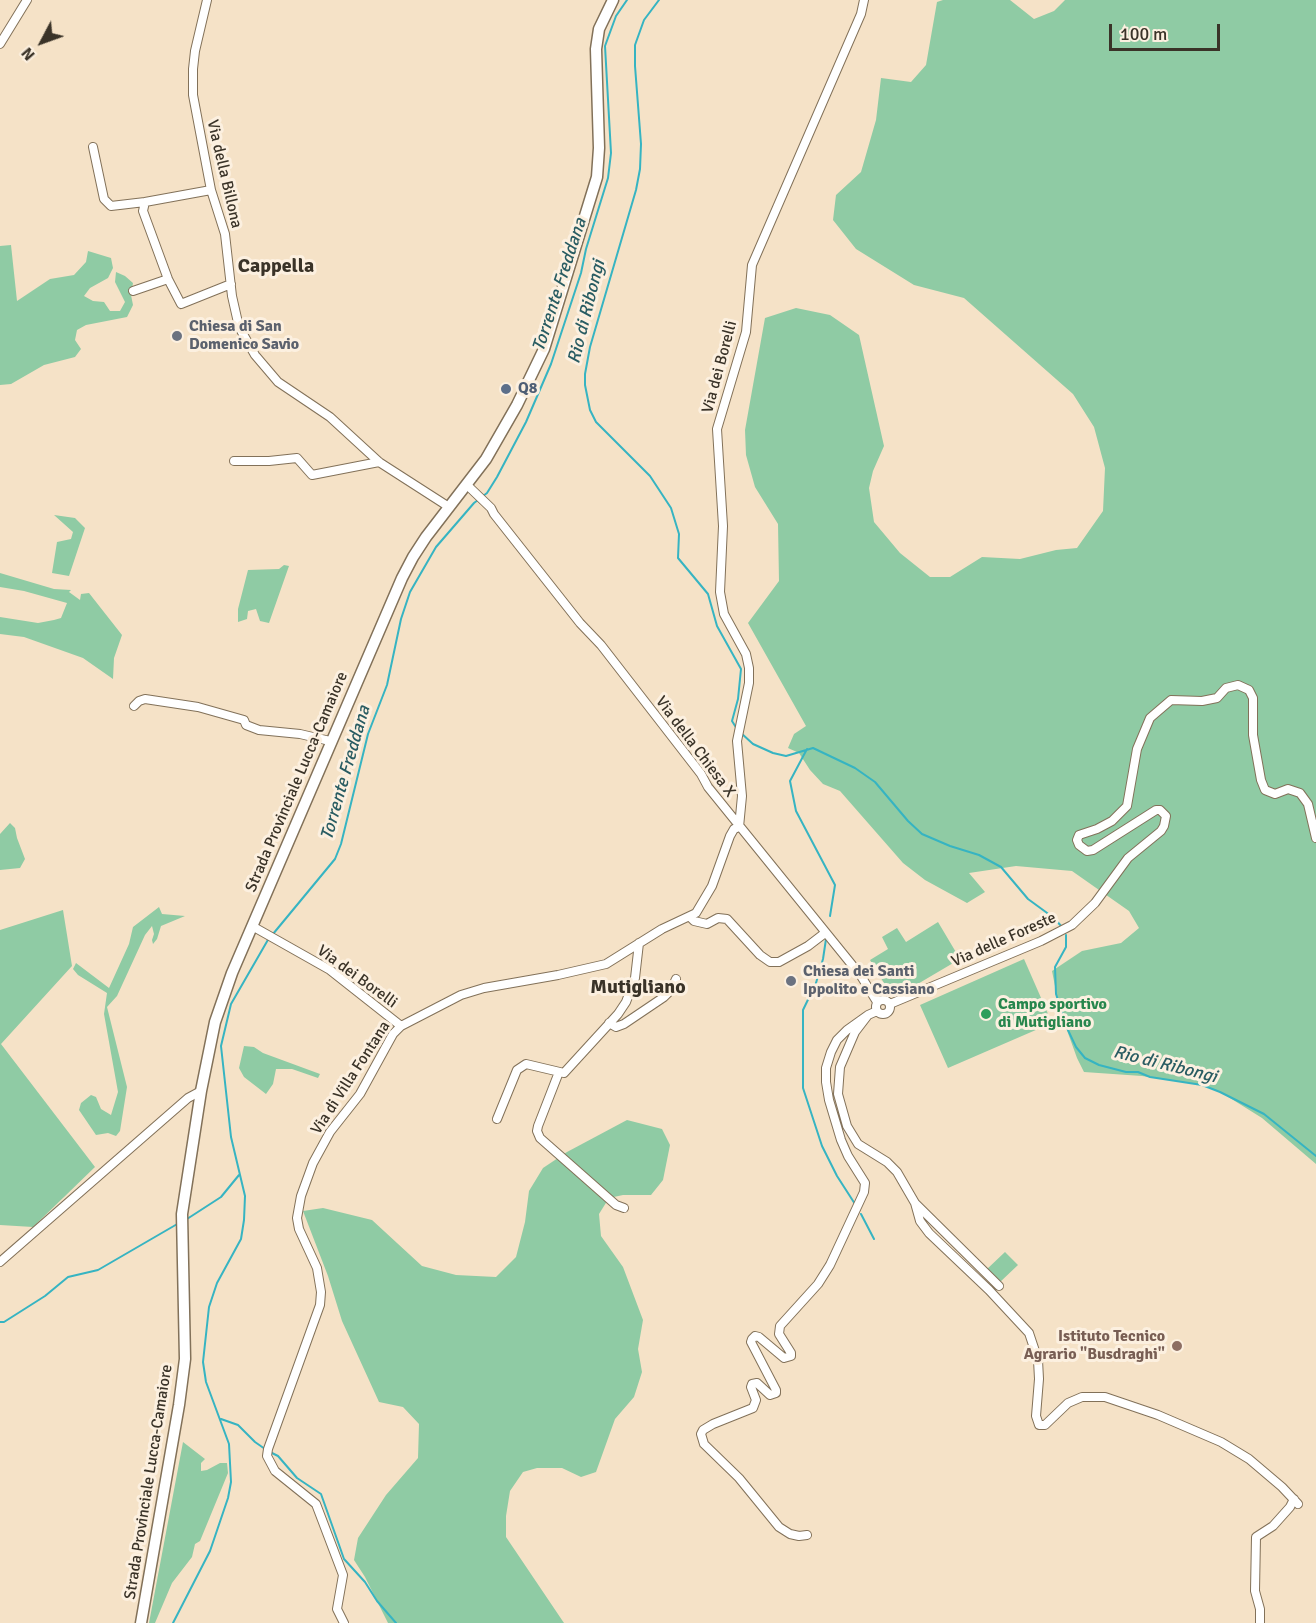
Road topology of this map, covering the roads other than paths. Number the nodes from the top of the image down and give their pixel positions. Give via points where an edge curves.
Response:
1 (27, 0) edge
2 (207, 0) edge
3 (613, 0) edge
4 (864, 0) edge
5 (0, 44) edge
6 (93, 147) dead end
7 (211, 190) junction
8 (145, 202) junction
9 (168, 279) junction
10 (231, 284) junction
11 (134, 291) dead end
12 (234, 461) dead end
13 (379, 462) junction
14 (471, 488) junction
15 (449, 507) junction
16 (134, 706) dead end
17 (330, 741) junction
18 (739, 827) junction
19 (1316, 838) edge
20 (690, 917) junction
21 (252, 926) junction
22 (825, 933) junction
23 (639, 943) junction
24 (676, 979) dead end
25 (877, 1002) junction
26 (890, 1004) junction
27 (877, 1011) junction
28 (868, 1015) junction
29 (609, 1023) junction
30 (401, 1026) junction
31 (559, 1072) junction
32 (201, 1091) junction
33 (497, 1119) dead end
34 (915, 1203) junction
35 (624, 1208) dead end
36 (0, 1262) edge
37 (999, 1286) dead end
38 (807, 1535) dead end
39 (141, 1623) edge
40 (344, 1623) edge
41 (1260, 1623) edge

1 - 5 street
2 - 7 street, Via della Billona via 195,51 193,96
3 - 14 main road, Strada Provinciale Lucca-Camaiore via 597,39 597,177 582,231 539,360
4 - 18 street, Via dei Borelli via 752,266 746,332 717,429 723,526 720,592 724,614 746,654 749,668 738,737 742,796
6 - 8 street via 104,199 111,206
7 - 8 street
7 - 10 street, Via della Billona via 225,234
8 - 9 street via 143,211
9 - 10 street via 181,304
9 - 11 street
10 - 13 street, Via della Billona via 239,327 270,374 287,390 330,417
12 - 13 street via 297,458 312,475
13 - 15 street, Via della Billona
14 - 15 main road, Strada Provinciale Lucca-Camaiore
14 - 18 street, Via della Chiesa X via 601,645
15 - 17 main road, Strada Provinciale Lucca-Camaiore via 402,578
16 - 17 street via 145,699 198,707 244,720 246,725 259,730
17 - 21 main road, Strada Provinciale Lucca-Camaiore
18 - 20 street, Via di Villa Fontana via 730,836 707,898
18 - 22 street, Via della Chiesa X
19 - 26 street, Via delle Foreste via 1308,804 1300,793 1288,789 1275,794 1265,790 1253,735 1253,698 1249,690 1238,685 1226,688 1217,698 1171,700 1150,718 1137,748 1127,806 1112,821 1081,833 1077,840 1083,849 1093,850 1156,810 1166,816 1161,831 1128,858 1095,903 1072,925 1041,941
20 - 22 street via 706,924 718,918 727,919 770,962 779,962
20 - 23 street, Via di Villa Fontana
21 - 30 street, Via dei Borelli via 330,970
21 - 32 main road, Strada Provinciale Lucca-Camaiore via 214,1022
22 - 25 street, Via della Chiesa X
23 - 29 street via 633,986
23 - 30 street, Via di Villa Fontana via 595,967 461,995
24 - 29 street via 664,997 624,1024 616,1027
25 - 26 street via 884,999
25 - 27 street
26 - 27 street via 885,1013
27 - 28 street
28 - 34 street via 855,1032 840,1067 838,1094 842,1110 858,1144 892,1167
28 - 38 street via 837,1041 826,1068 829,1100 841,1140 865,1183 864,1192 830,1265 780,1326 779,1334 791,1356 784,1358 759,1337 752,1339 776,1393 770,1395 757,1383 752,1384 756,1400 753,1408 713,1424 701,1434 704,1444 739,1478 779,1527 790,1534
29 - 31 street via 564,1073
30 - 40 street, Via di Villa Fontana via 360,1094 330,1132 301,1196 297,1218 317,1268 320,1305 267,1451 275,1471 316,1504 343,1575 337,1609
31 - 33 street via 526,1064 518,1070
31 - 35 street via 537,1131 616,1205
32 - 36 street via 188,1098
32 - 39 main road, Strada Provinciale Lucca-Camaiore via 181,1228 185,1293 179,1405
34 - 37 street
34 - 41 street via 920,1221 929,1233 1029,1333 1038,1360 1036,1416 1040,1425 1046,1425 1068,1403 1082,1397 1106,1397 1221,1442 1249,1459 1296,1502 1273,1526 1256,1536 1255,1592

